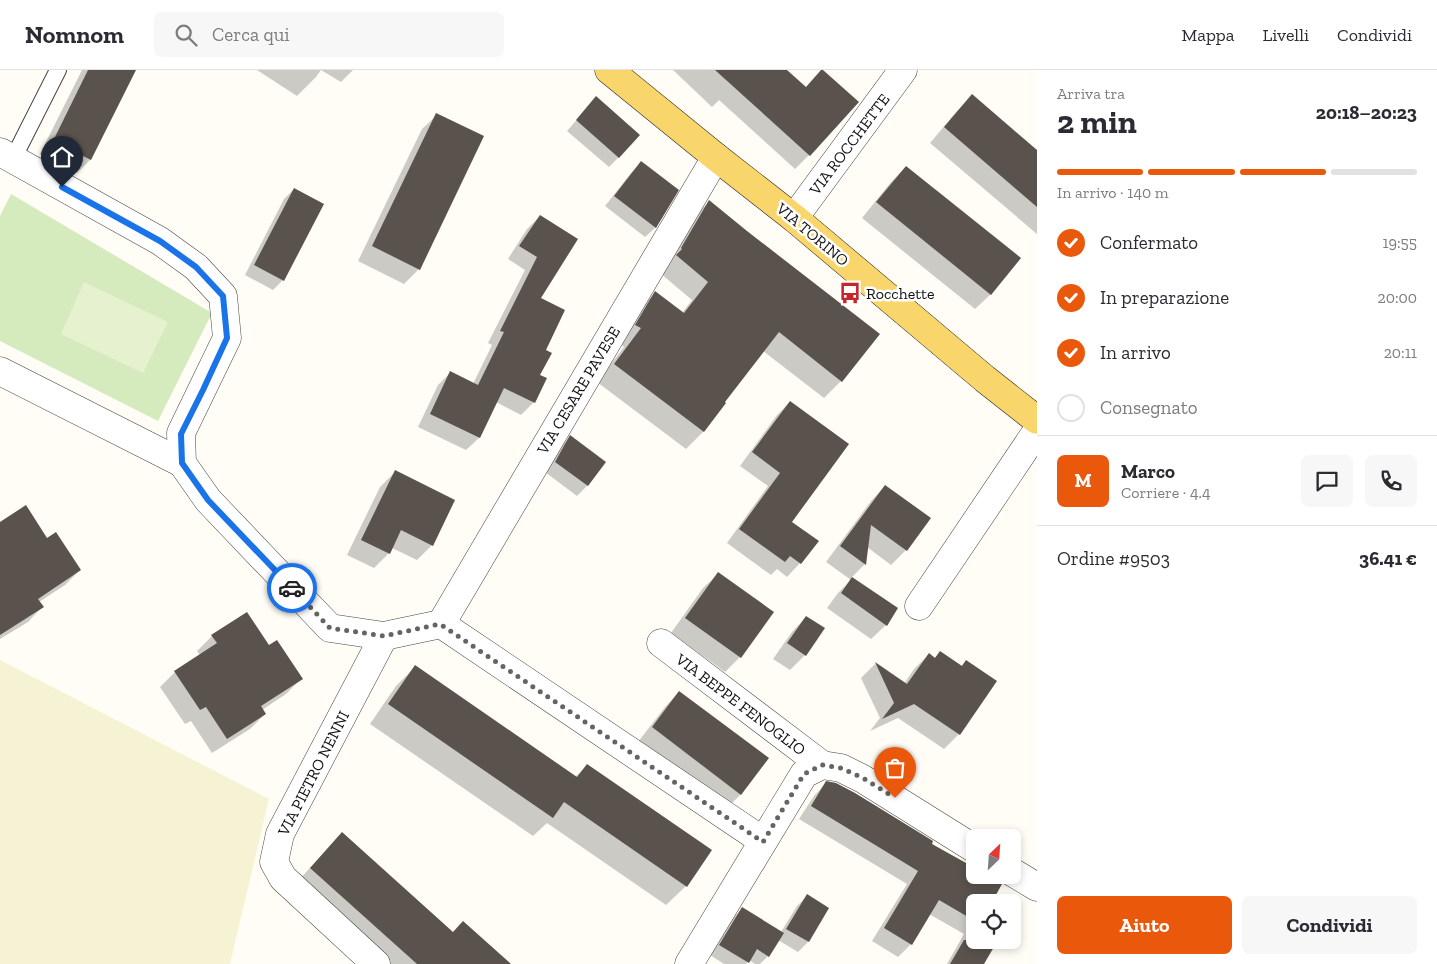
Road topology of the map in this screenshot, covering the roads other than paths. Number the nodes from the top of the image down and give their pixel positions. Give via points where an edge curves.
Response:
1 (58, 70) edge
2 (610, 70) edge
3 (903, 70) edge
4 (7, 156) edge
5 (716, 157) junction
6 (794, 218) junction
7 (0, 371) edge
8 (1037, 420) edge
9 (1037, 431) edge
10 (182, 463) junction
11 (919, 606) dead end
12 (440, 624) junction
13 (384, 636) junction
14 (661, 643) dead end
15 (822, 765) junction
16 (763, 842) junction
17 (966, 842) edge
18 (1021, 877) edge
19 (1037, 887) edge
20 (376, 964) edge
21 (688, 964) edge

1 - 4 lane
2 - 5 main road, VIA TORINO
3 - 6 street, VIA ROCCHETTE
4 - 10 street via 160,241 196,267 223,296 227,338 181,434
5 - 6 main road, VIA TORINO
5 - 12 street, VIA CESARE PAVESE
6 - 8 main road, VIA TORINO
7 - 10 street
9 - 11 street
10 - 13 street via 208,500 330,628
12 - 13 street
12 - 16 street
13 - 20 street, VIA PIETRO NENNI via 280,834 274,862 283,878
14 - 15 street, VIA BEPPE FENOGLIO
15 - 16 street, VIA BEPPE FENOGLIO via 804,774
15 - 17 street, VIA BEPPE FENOGLIO via 841,768 863,778
16 - 21 street, VIA BEPPE FENOGLIO
18 - 19 street

